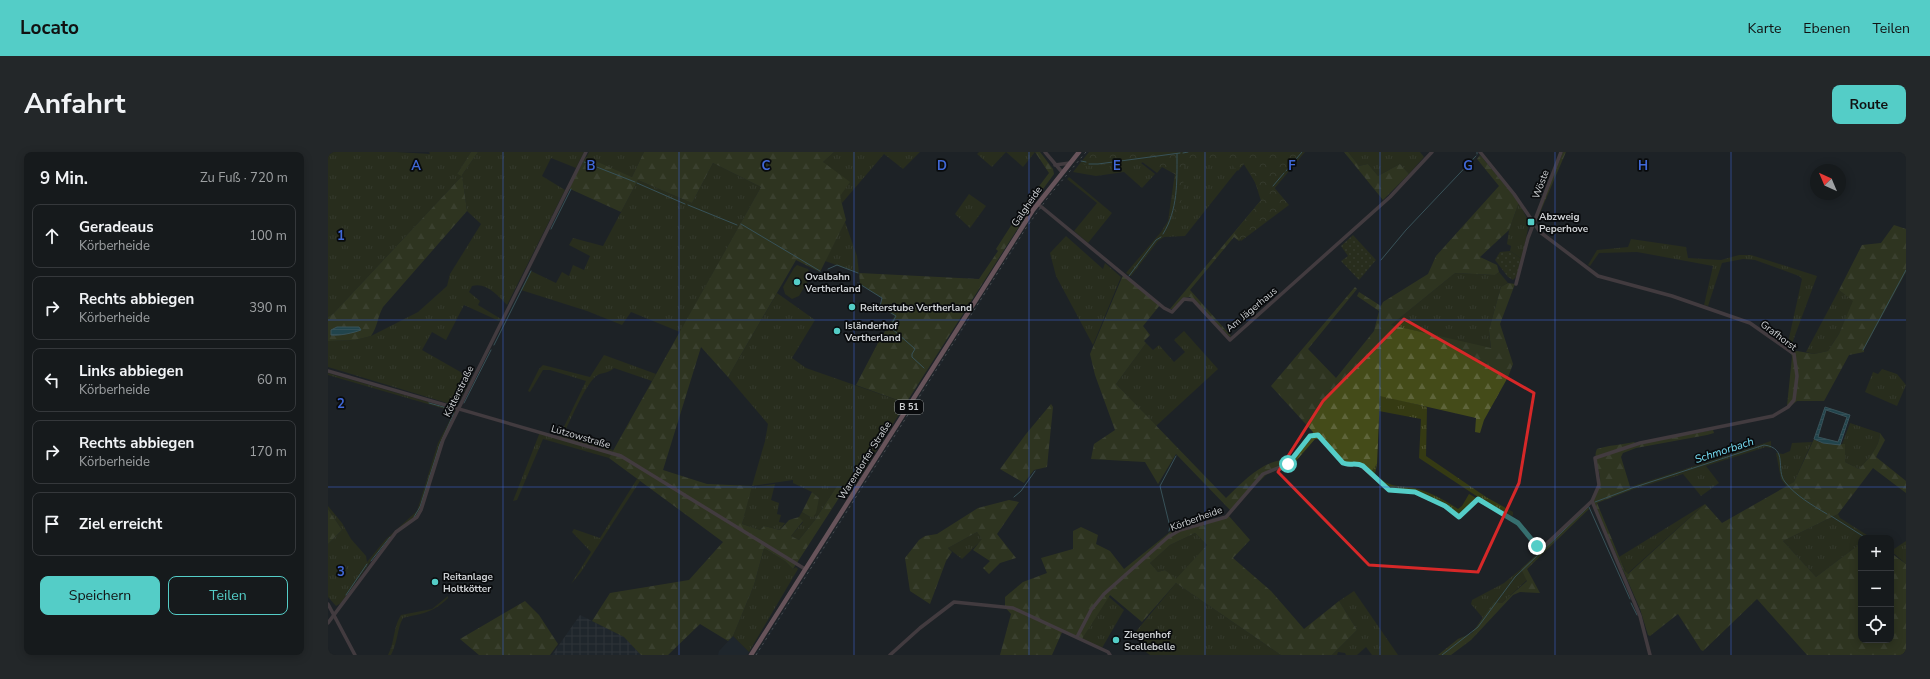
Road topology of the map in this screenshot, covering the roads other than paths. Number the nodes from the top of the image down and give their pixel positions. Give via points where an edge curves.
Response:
1 (586, 152) edge
2 (1045, 152) edge
3 (1079, 152) edge
4 (1432, 152) edge
5 (1480, 152) edge
6 (1561, 152) edge
7 (1070, 163) junction
8 (1055, 165) junction
9 (1062, 172) junction
10 (1038, 204) junction
11 (1533, 222) junction
12 (992, 275) joint
13 (1516, 284) dead end
14 (328, 371) edge
15 (458, 408) junction
16 (1592, 501) junction
17 (1542, 548) joint
18 (805, 569) junction
19 (328, 604) edge
20 (334, 615) junction
21 (328, 623) edge
22 (1076, 637) junction
23 (355, 655) edge
24 (752, 655) edge
25 (890, 655) edge
26 (1110, 655) edge
27 (1650, 655) edge

1 - 15 street, Kötterstraße
2 - 8 street
3 - 7 main road, Galgheide / B 51
4 - 10 street, Am Jägerhaus via 1390,197 1230,340 1193,300 1184,299 1172,312 1164,308
5 - 11 street
6 - 11 street, Wöste
7 - 8 street
7 - 9 main road, Galgheide / B 51
8 - 9 street
9 - 10 main road, Galgheide / B 51
10 - 12 main road, Galgheide / B 51
11 - 13 street, Wöste
11 - 16 street, Grafhorst via 1549,240 1598,276 1672,296 1750,323 1794,354 1797,387 1794,400 1788,407 1770,417 1640,443 1595,458 1599,485
12 - 18 main road, Warendorfer Straße / B 51
14 - 15 street, Lützowstraße
15 - 18 street, Lützowstraße via 621,456
15 - 20 street, Kötterstraße via 443,440 421,510 416,518 396,532
16 - 17 street, Grafhorst
16 - 27 street via 1636,606
17 - 22 street, Körberheide via 1537,546 1518,523 1478,499 1459,517 1445,506 1415,492 1389,490 1363,466 1343,463 1318,435 1310,436 1288,464 1263,474 1226,517 1180,530 1168,537 1104,594 1091,610
18 - 24 main road, Warendorfer Straße / B 51
19 - 20 street
20 - 21 street, Kötterstraße
20 - 23 street
22 - 25 street via 1012,608 954,602
22 - 26 street

